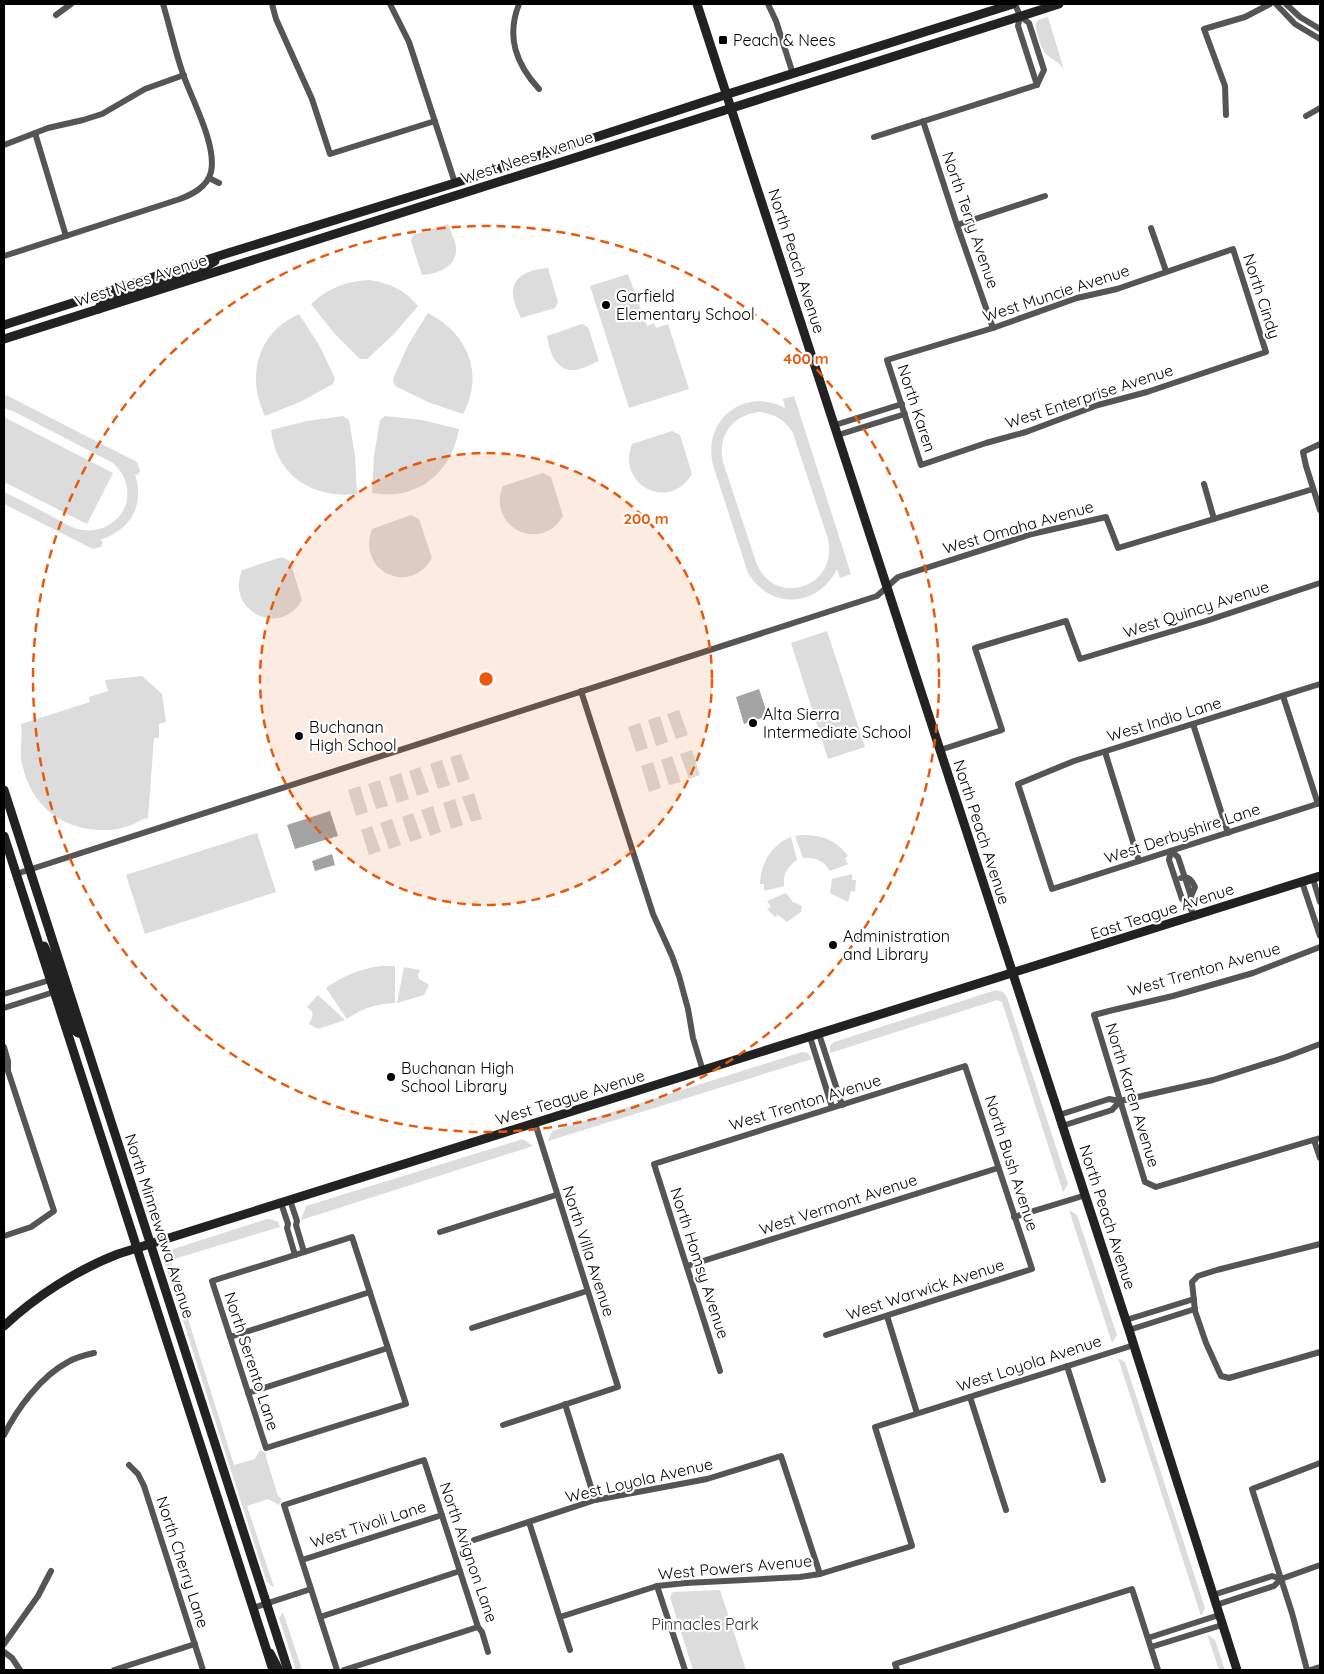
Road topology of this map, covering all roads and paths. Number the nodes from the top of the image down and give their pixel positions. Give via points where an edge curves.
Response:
1 (71, 4) edge
2 (163, 4) edge
3 (272, 4) edge
4 (390, 4) edge
5 (519, 4) edge
6 (697, 4) edge
7 (768, 4) edge
8 (1014, 4) edge
9 (1060, 4) edge
10 (1270, 4) edge
11 (1276, 4) edge
12 (1286, 4) edge
13 (56, 15) dead end
14 (1020, 16) junction
15 (1320, 30) edge
16 (1320, 39) edge
17 (793, 74) junction
18 (184, 75) junction
19 (1037, 85) junction
20 (539, 89) dead end
21 (728, 94) junction
22 (732, 107) junction
23 (1320, 108) edge
24 (1226, 115) dead end
25 (1306, 116) dead end
26 (435, 120) junction
27 (923, 121) junction
28 (34, 133) junction
29 (874, 137) dead end
30 (4, 145) edge
31 (209, 178) junction
32 (455, 183) junction
33 (219, 184) dead end
34 (1045, 196) dead end
35 (957, 225) junction
36 (1151, 228) dead end
37 (66, 236) junction
38 (1233, 250) joint
39 (228, 253) junction
40 (4, 256) edge
41 (1166, 271) junction
42 (99, 309) junction
43 (4, 325) edge
44 (993, 328) junction
45 (4, 339) edge
46 (1266, 352) joint
47 (887, 360) joint
48 (902, 404) junction
49 (905, 414) junction
50 (834, 425) junction
51 (838, 435) junction
52 (1320, 444) edge
53 (921, 465) joint
54 (1204, 484) dead end
55 (1313, 489) junction
56 (1320, 510) edge
57 (1214, 518) junction
58 (1320, 583) edge
59 (887, 586) junction
60 (1320, 684) edge
61 (581, 691) junction
62 (1283, 696) junction
63 (1193, 724) junction
64 (940, 750) junction
65 (1105, 752) junction
66 (4, 790) edge
67 (1319, 803) edge
68 (1228, 833) junction
69 (4, 836) edge
70 (1171, 851) junction
71 (1139, 861) junction
72 (29, 869) junction
73 (16, 874) junction
74 (1184, 877) junction
75 (1316, 877) edge
76 (1176, 880) junction
77 (1302, 882) junction
78 (1052, 889) joint
79 (1320, 902) edge
80 (1189, 904) junction
81 (1194, 916) junction
82 (34, 929) junction
83 (1320, 936) edge
84 (1320, 947) edge
85 (1012, 974) junction
86 (50, 980) junction
87 (54, 992) junction
88 (4, 994) edge
89 (4, 1008) edge
90 (1094, 1015) joint
91 (82, 1034) junction
92 (815, 1036) junction
93 (1320, 1044) edge
94 (4, 1047) edge
95 (965, 1066) joint
96 (5, 1070) edge
97 (703, 1071) junction
98 (1120, 1101) junction
99 (842, 1105) junction
100 (832, 1108) junction
101 (1059, 1115) junction
102 (535, 1124) junction
103 (1062, 1126) junction
104 (1317, 1139) edge
105 (1320, 1158) edge
106 (654, 1164) joint
107 (998, 1168) junction
108 (556, 1195) junction
109 (1086, 1195) junction
110 (286, 1202) junction
111 (1014, 1217) junction
112 (440, 1232) dead end
113 (4, 1236) edge
114 (150, 1244) junction
115 (1320, 1244) edge
116 (137, 1248) junction
117 (304, 1252) junction
118 (295, 1255) junction
119 (686, 1266) junction
120 (1032, 1269) joint
121 (587, 1291) junction
122 (370, 1292) junction
123 (1194, 1298) junction
124 (1195, 1309) junction
125 (887, 1316) junction
126 (1126, 1320) junction
127 (4, 1326) edge
128 (472, 1328) dead end
129 (1129, 1330) junction
130 (826, 1335) dead end
131 (230, 1337) junction
132 (1134, 1344) junction
133 (388, 1348) junction
134 (1320, 1352) edge
135 (94, 1353) dead end
136 (1067, 1366) junction
137 (720, 1370) dead end
138 (248, 1393) junction
139 (970, 1396) junction
140 (565, 1404) junction
141 (918, 1413) junction
142 (503, 1425) dead end
143 (4, 1436) edge
144 (1320, 1463) edge
145 (129, 1465) dead end
146 (1103, 1480) dead end
147 (595, 1500) junction
148 (1006, 1510) dead end
149 (442, 1515) junction
150 (529, 1522) junction
151 (474, 1540) dead end
152 (912, 1546) joint
153 (302, 1560) junction
154 (1320, 1565) edge
155 (460, 1571) junction
156 (51, 1572) dead end
157 (820, 1574) junction
158 (1281, 1579) junction
159 (657, 1586) junction
160 (312, 1589) junction
161 (1213, 1595) junction
162 (267, 1604) junction
163 (1216, 1605) junction
164 (253, 1608) junction
165 (1219, 1615) junction
166 (320, 1617) junction
167 (560, 1617) junction
168 (1222, 1624) junction
169 (478, 1627) junction
170 (1148, 1638) junction
171 (264, 1643) junction
172 (4, 1644) edge
173 (195, 1644) junction
174 (1151, 1647) junction
175 (570, 1650) dead end
176 (4, 1652) edge
177 (488, 1652) dead end
178 (1320, 1667) edge
179 (20, 1670) edge
180 (114, 1670) edge
181 (204, 1670) edge
182 (272, 1670) edge
183 (279, 1670) edge
184 (288, 1670) edge
185 (338, 1670) edge
186 (344, 1670) edge
187 (685, 1670) edge
188 (897, 1670) edge
189 (1158, 1670) edge
190 (1237, 1670) edge
191 (1309, 1670) edge

1 - 13 street
2 - 18 street
3 - 26 street via 312,99 330,154
4 - 26 street via 409,42
5 - 20 street via 512,29 514,42 522,66
6 - 21 main road, North Peach Avenue
7 - 17 street
8 - 14 street
8 - 17 main road, West Nees Avenue
9 - 14 main road, West Nees Avenue
10 - 24 street via 1245,17 1204,29 1225,86
11 - 16 street via 1296,24
12 - 15 street via 1300,18
14 - 19 street via 1018,26
14 - 19 street via 1029,23 1044,70
14 - 22 main road, West Nees Avenue
17 - 21 main road, West Nees Avenue
18 - 28 street via 145,89 102,114
18 - 31 street via 209,145 212,160
19 - 27 street
21 - 22 main road, North Peach Avenue
21 - 32 main road, West Nees Avenue
22 - 42 main road, West Nees Avenue
22 - 50 main road, North Peach Avenue
23 - 25 street
26 - 32 street
27 - 29 street
27 - 35 street, North Terry Avenue
28 - 30 street
28 - 37 street
31 - 33 street
31 - 37 street via 189,196
32 - 39 main road, West Nees Avenue
34 - 35 street
35 - 44 street, North Terry Avenue
36 - 41 street
37 - 40 street
38 - 41 street, West Muncie Avenue
38 - 46 street, North Cindy
39 - 42 main road via 203,268 105,300
39 - 43 main road, West Nees Avenue
41 - 44 street, West Muncie Avenue
42 - 45 main road, West Nees Avenue
44 - 47 street, West Muncie Avenue
46 - 53 street, West Enterprise Avenue
47 - 48 street, North Karen
48 - 49 street, North Karen
48 - 50 street
49 - 51 street
49 - 53 street, North Karen
50 - 51 main road, North Peach Avenue
51 - 59 main road, North Peach Avenue
52 - 55 street via 1303,452
54 - 57 street
55 - 56 street
55 - 57 street, West Omaha Avenue
57 - 59 street, West Omaha Avenue via 1118,548 1106,517 1092,519 1032,534 898,577
58 - 64 street, West Quincy Avenue via 1080,659 1066,621 975,648 1002,730
59 - 61 street via 877,596
59 - 64 main road, North Peach Avenue
60 - 62 street, West Indio Lane
61 - 72 street
61 - 97 street via 653,914 679,976
62 - 63 street, West Indio Lane
62 - 67 street
63 - 65 street, West Indio Lane
63 - 68 street
64 - 85 main road, North Peach Avenue
65 - 71 street
65 - 78 street, West Indio Lane via 1018,784
66 - 72 main road, North Minnewawa Avenue
67 - 68 street, West Derbyshire Lane
68 - 70 street, West Derbyshire Lane
69 - 73 main road, North Minnewawa Avenue
70 - 71 street, West Derbyshire Lane
70 - 74 street via 1178,857
70 - 76 street via 1169,860
71 - 78 street, West Derbyshire Lane
72 - 73 street
72 - 91 main road, North Minnewawa Avenue
73 - 82 main road, North Minnewawa Avenue
74 - 76 street
74 - 80 street via 1191,896
75 - 77 main road, East Teague Avenue
75 - 79 street
76 - 80 street via 1182,899
77 - 81 main road, East Teague Avenue
77 - 83 street
80 - 81 street
81 - 85 main road, East Teague Avenue
82 - 86 main road, North Minnewawa Avenue
82 - 91 main road via 50,959 73,1029
84 - 90 street, West Trenton Avenue via 1253,973
85 - 92 main road, West Teague Avenue
85 - 101 main road, North Peach Avenue
86 - 87 main road, North Minnewawa Avenue
86 - 88 street
87 - 89 street
87 - 116 main road, North Minnewawa Avenue
90 - 98 street, North Karen Avenue
91 - 114 main road, North Minnewawa Avenue
92 - 97 main road, West Teague Avenue
92 - 99 street
92 - 100 street
93 - 98 street via 1213,1080
94 - 96 street via 8,1061
95 - 99 street, West Trenton Avenue
95 - 107 street, North Bush Avenue
96 - 113 street via 54,1210 31,1227
97 - 102 main road, West Teague Avenue
98 - 101 street via 1110,1099
98 - 103 street via 1112,1110
98 - 104 street, North Karen Avenue via 1145,1182 1156,1187
99 - 100 street, West Trenton Avenue
100 - 106 street, West Trenton Avenue
101 - 103 main road, North Peach Avenue
102 - 108 street, North Villa Avenue
102 - 110 main road, West Teague Avenue
103 - 109 main road, North Peach Avenue
104 - 105 street
106 - 119 street, North Homsy Avenue
107 - 111 street, North Bush Avenue
107 - 119 street, West Vermont Avenue
108 - 112 street
108 - 121 street, North Villa Avenue
109 - 111 street
109 - 126 main road, North Peach Avenue
110 - 114 main road, West Teague Avenue
110 - 117 street via 297,1221
110 - 118 street via 287,1228
111 - 120 street, North Bush Avenue
114 - 116 main road, West Teague Avenue
114 - 162 main road, North Minnewawa Avenue
115 - 123 street via 1198,1276 1192,1282
116 - 127 main road, West Teague Avenue via 90,1266 41,1296
116 - 164 main road, North Minnewawa Avenue
117 - 118 street
117 - 122 street via 352,1237
118 - 131 street, North Serento Lane via 212,1282
119 - 137 street, North Homsy Avenue
120 - 125 street, West Warwick Avenue
121 - 128 street
121 - 140 street, North Villa Avenue via 618,1387
122 - 131 street
122 - 133 street
123 - 124 street
123 - 126 street
124 - 129 street
124 - 134 street via 1221,1376 1229,1378
125 - 130 street, West Warwick Avenue
125 - 141 street
126 - 129 main road, North Peach Avenue
129 - 132 main road, North Peach Avenue
131 - 138 street, North Serento Lane
132 - 136 street, West Loyola Avenue
132 - 161 main road, North Peach Avenue
133 - 138 street
133 - 138 street, North Serento Lane via 406,1404 266,1448
135 - 143 street via 66,1363 50,1376 33,1392
136 - 139 street, West Loyola Avenue
136 - 146 street
139 - 141 street, West Loyola Avenue
139 - 148 street
140 - 142 street
140 - 147 street
141 - 152 street, West Loyola Avenue via 875,1427
144 - 158 street via 1252,1489
145 - 173 street, North Cherry Lane via 144,1486
147 - 150 street, West Loyola Avenue
147 - 157 street, West Loyola Avenue via 707,1479 781,1456
149 - 153 street, West Tivoli Lane
149 - 153 street, North Avignon Lane via 424,1460 284,1505
149 - 155 street, North Avignon Lane
150 - 151 street, West Loyola Avenue
150 - 167 street
152 - 157 street, West Powers Avenue
153 - 160 street
154 - 158 street
155 - 166 street
155 - 169 street, North Avignon Lane
156 - 172 street
157 - 159 street, West Powers Avenue
158 - 161 street via 1272,1576
158 - 163 street via 1274,1586
158 - 191 street
159 - 167 street, West Powers Avenue
159 - 187 street
160 - 162 street
160 - 166 street
161 - 163 main road, North Peach Avenue
162 - 164 street
162 - 184 main road, North Minnewawa Avenue
163 - 165 main road, North Peach Avenue
164 - 171 main road, North Minnewawa Avenue
165 - 168 main road, North Peach Avenue
165 - 170 street
166 - 185 street
167 - 175 street
168 - 174 street
168 - 190 main road, North Peach Avenue
169 - 177 street, North Avignon Lane
169 - 186 street
170 - 174 street
170 - 188 street via 1132,1589 895,1664
171 - 182 main road, North Minnewawa Avenue
171 - 183 main road
173 - 180 street
173 - 181 street, North Cherry Lane
174 - 189 street
176 - 179 street
178 - 191 street

